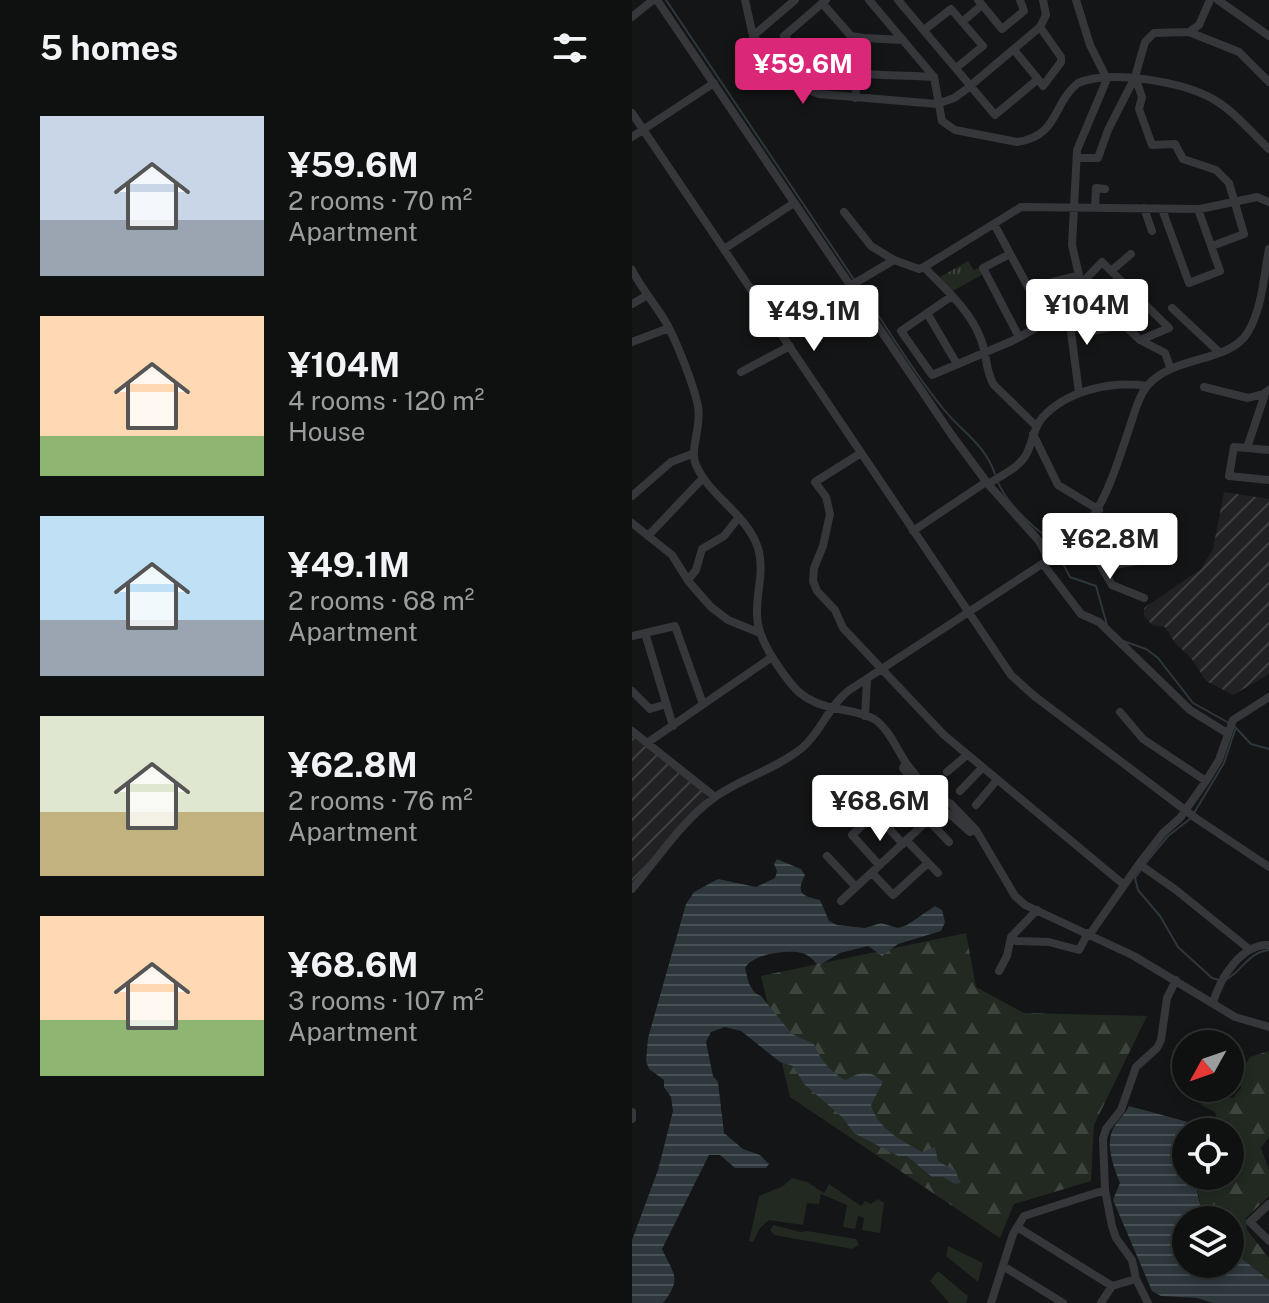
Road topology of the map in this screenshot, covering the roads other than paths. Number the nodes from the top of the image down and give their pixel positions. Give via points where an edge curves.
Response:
1 (655, 0) edge
2 (745, 0) edge
3 (795, 0) edge
4 (869, 0) edge
5 (898, 0) edge
6 (1020, 0) edge
7 (1043, 0) edge
8 (1076, 0) edge
9 (1210, 0) edge
10 (1218, 0) edge
11 (824, 2) edge
12 (980, 2) edge
13 (632, 17) edge
14 (962, 22) junction
15 (1040, 27) junction
16 (924, 30) junction
17 (1189, 32) junction
18 (753, 36) junction
19 (1269, 36) edge
20 (863, 38) junction
21 (903, 40) junction
22 (1014, 50) junction
23 (956, 68) junction
24 (858, 72) junction
25 (934, 77) junction
26 (1135, 77) junction
27 (1038, 79) junction
28 (1107, 79) junction
29 (1269, 82) edge
30 (714, 83) junction
31 (971, 86) junction
32 (855, 98) junction
33 (937, 104) junction
34 (632, 113) edge
35 (643, 130) junction
36 (632, 137) edge
37 (1269, 149) edge
38 (1077, 158) junction
39 (1105, 189) dead end
40 (1234, 202) junction
41 (1269, 202) edge
42 (794, 203) junction
43 (1076, 207) junction
44 (1095, 207) junction
45 (1144, 208) junction
46 (1162, 209) junction
47 (1198, 209) junction
48 (844, 212) dead end
49 (994, 224) junction
50 (1152, 231) dead end
51 (1212, 246) junction
52 (724, 249) junction
53 (1269, 249) edge
54 (1010, 254) junction
55 (1131, 254) dead end
56 (894, 260) junction
57 (1267, 266) edge
58 (924, 267) junction
59 (632, 270) edge
60 (1111, 271) junction
61 (1079, 280) junction
62 (855, 283) junction
63 (1031, 293) junction
64 (646, 296) junction
65 (952, 296) junction
66 (632, 304) edge
67 (1080, 304) junction
68 (1172, 308) dead end
69 (927, 313) junction
70 (1047, 322) junction
71 (1075, 323) junction
72 (1124, 325) junction
73 (669, 328) junction
74 (782, 333) junction
75 (1019, 337) junction
76 (1140, 340) junction
77 (632, 342) edge
78 (790, 346) junction
79 (986, 352) junction
80 (1219, 352) junction
81 (957, 364) junction
82 (1170, 367) junction
83 (741, 372) dead end
84 (1147, 386) junction
85 (1204, 387) dead end
86 (1266, 392) edge
87 (1079, 393) junction
88 (1034, 430) junction
89 (1247, 448) junction
90 (1269, 450) edge
91 (861, 453) junction
92 (692, 454) junction
93 (703, 478) junction
94 (1269, 480) edge
95 (987, 483) junction
96 (632, 496) edge
97 (1099, 510) junction
98 (739, 517) junction
99 (633, 525) edge
100 (913, 531) junction
101 (648, 536) junction
102 (1075, 540) junction
103 (1162, 556) dead end
104 (1052, 558) junction
105 (1097, 560) junction
106 (688, 580) junction
107 (1144, 598) dead end
108 (968, 614) junction
109 (645, 633) junction
110 (760, 633) junction
111 (632, 636) edge
112 (772, 657) junction
113 (882, 671) junction
114 (867, 680) junction
115 (632, 691) edge
116 (1267, 701) edge
117 (666, 704) junction
118 (703, 704) junction
119 (832, 708) junction
120 (1120, 712) dead end
121 (865, 716) junction
122 (673, 726) junction
123 (1230, 727) junction
124 (632, 731) edge
125 (647, 743) junction
126 (967, 755) junction
127 (906, 763) junction
128 (982, 768) junction
129 (947, 772) dead end
130 (997, 780) junction
131 (1206, 781) junction
132 (895, 790) dead end
133 (960, 791) dead end
134 (715, 797) junction
135 (976, 805) dead end
136 (941, 808) junction
137 (1190, 814) junction
138 (927, 822) junction
139 (976, 830) junction
140 (905, 842) junction
141 (949, 842) dead end
142 (827, 856) dead end
143 (928, 863) junction
144 (1139, 864) junction
145 (1269, 867) edge
146 (876, 869) junction
147 (938, 873) dead end
148 (1123, 884) junction
149 (856, 887) junction
150 (632, 889) edge
151 (841, 901) dead end
152 (1037, 910) junction
153 (1089, 933) junction
154 (1011, 937) junction
155 (1269, 945) edge
156 (1249, 949) junction
157 (999, 971) dead end
158 (1176, 980) junction
159 (1213, 1003) junction
160 (1269, 1027) edge
161 (632, 1112) edge
162 (632, 1119) edge
163 (1105, 1190) junction
164 (1269, 1204) edge
165 (1017, 1227) junction
166 (1269, 1241) edge
167 (1003, 1266) junction
168 (1136, 1279) junction
169 (1112, 1286) junction
170 (991, 1303) edge
171 (1063, 1303) edge
172 (1101, 1303) edge
173 (1148, 1303) edge

1 - 13 street
1 - 30 street
2 - 18 street
3 - 18 street
4 - 21 street
5 - 16 street
6 - 12 street via 1024,11 1002,29
7 - 15 street via 1046,15
8 - 28 street
9 - 17 street via 1199,25
10 - 19 street
11 - 20 street via 851,36
11 - 24 street via 784,36 817,67
12 - 14 street
14 - 16 street via 951,9
14 - 23 street via 983,46
15 - 22 street
15 - 27 street via 1061,62 1043,86
16 - 23 street
17 - 26 street via 1148,37
17 - 29 street via 1239,52
18 - 32 street via 796,85
20 - 21 street
20 - 24 street
21 - 25 street
22 - 27 street
22 - 31 street
23 - 31 street
24 - 25 street
24 - 32 street
25 - 33 street
26 - 28 street
26 - 37 street via 1212,99
26 - 38 street via 1098,158
26 - 40 street via 1152,145 1175,144 1183,159 1216,170 1229,183
27 - 31 street via 995,115
28 - 33 street via 1078,83 1044,132 1017,142 947,127
28 - 38 street
30 - 35 street
30 - 42 street
31 - 33 street
32 - 33 street
34 - 35 street
35 - 36 street
35 - 52 street
38 - 43 street
39 - 44 street via 1096,188
40 - 41 street via 1257,197
40 - 47 street
40 - 51 street via 1244,234
42 - 52 street
42 - 62 street
43 - 44 street
43 - 49 street via 1021,207
43 - 61 street via 1072,245
44 - 45 street
45 - 46 street
45 - 50 street
46 - 47 street
46 - 51 street via 1189,283 1220,271
47 - 51 street
48 - 56 street via 871,246
49 - 54 street
49 - 58 street
52 - 74 street
53 - 57 street
54 - 63 street
54 - 75 street via 983,268
55 - 60 street
56 - 58 street
56 - 62 street
57 - 80 street via 1249,331
58 - 65 street
59 - 64 street
60 - 61 street via 1102,262
60 - 76 street via 1169,328
61 - 63 street via 1052,282
61 - 67 street
61 - 72 street
62 - 74 street
62 - 95 street
63 - 70 street
64 - 66 street
64 - 73 street
65 - 69 street
65 - 79 street via 974,324
67 - 70 street
67 - 71 street
68 - 80 street
69 - 81 street
69 - 81 street via 901,331 932,375
70 - 75 street
71 - 72 street via 1085,332
71 - 87 street via 1071,347
72 - 76 street
73 - 77 street
73 - 92 street via 698,406
74 - 78 street
75 - 79 street
76 - 82 street via 1165,353
78 - 83 street
78 - 91 street
79 - 81 street
79 - 88 street via 990,380
80 - 82 street
82 - 84 street
84 - 87 street via 1108,385
84 - 97 street
85 - 86 street via 1248,398
86 - 89 street
87 - 88 street via 1050,411
88 - 95 street via 1023,458
88 - 97 street via 1058,485
89 - 90 street
89 - 94 street via 1234,447 1229,476
91 - 100 street
91 - 113 street via 815,482 830,514 813,581 843,628
92 - 93 street
92 - 96 street via 671,462
93 - 98 street
93 - 101 street
95 - 100 street
95 - 104 street
97 - 102 street
98 - 106 street via 724,536 702,549
98 - 110 street via 758,548
99 - 101 street
100 - 108 street
101 - 106 street via 672,555
102 - 104 street
102 - 105 street
103 - 105 street via 1120,565
104 - 108 street
104 - 123 street via 1081,614 1099,622 1190,710
105 - 107 street via 1112,585
106 - 110 street via 728,620
108 - 113 street
108 - 137 street via 1022,686
109 - 111 street
109 - 117 street
109 - 118 street via 675,626
110 - 112 street
112 - 118 street
112 - 119 street via 801,695
113 - 114 street
113 - 126 street
114 - 119 street
114 - 121 street
115 - 117 street via 650,709
116 - 123 street
117 - 122 street
118 - 122 street
119 - 121 street
119 - 134 street via 801,749
120 - 131 street via 1143,739
121 - 127 street via 885,729
122 - 125 street
123 - 131 street
124 - 125 street
125 - 134 street
126 - 128 street
126 - 129 street
127 - 136 street via 903,768 919,792
127 - 139 street via 928,791 951,804
128 - 130 street
128 - 133 street
130 - 135 street
130 - 148 street
131 - 137 street
132 - 138 street
134 - 150 street
136 - 138 street
136 - 139 street via 970,832
137 - 144 street via 1163,833
137 - 145 street
138 - 140 street
138 - 141 street
139 - 152 street via 1015,896
140 - 143 street
140 - 146 street
140 - 146 street via 875,813 852,835
142 - 149 street
143 - 146 street via 893,895
143 - 147 street
144 - 148 street
144 - 156 street
146 - 149 street
148 - 153 street
149 - 151 street
152 - 153 street
152 - 154 street
153 - 154 street via 1079,950
153 - 158 street
154 - 157 street
155 - 156 street
156 - 159 street via 1227,972
158 - 159 street
158 - 163 street via 1167,998 1161,1040 1136,1067 1121,1110 1106,1129
159 - 160 street via 1235,1017
161 - 162 street
163 - 165 street via 1031,1212
163 - 168 street via 1116,1238 1128,1253
164 - 166 street via 1250,1222
165 - 167 street
165 - 169 street
167 - 170 street
167 - 171 street
168 - 169 street
168 - 173 street
169 - 172 street

